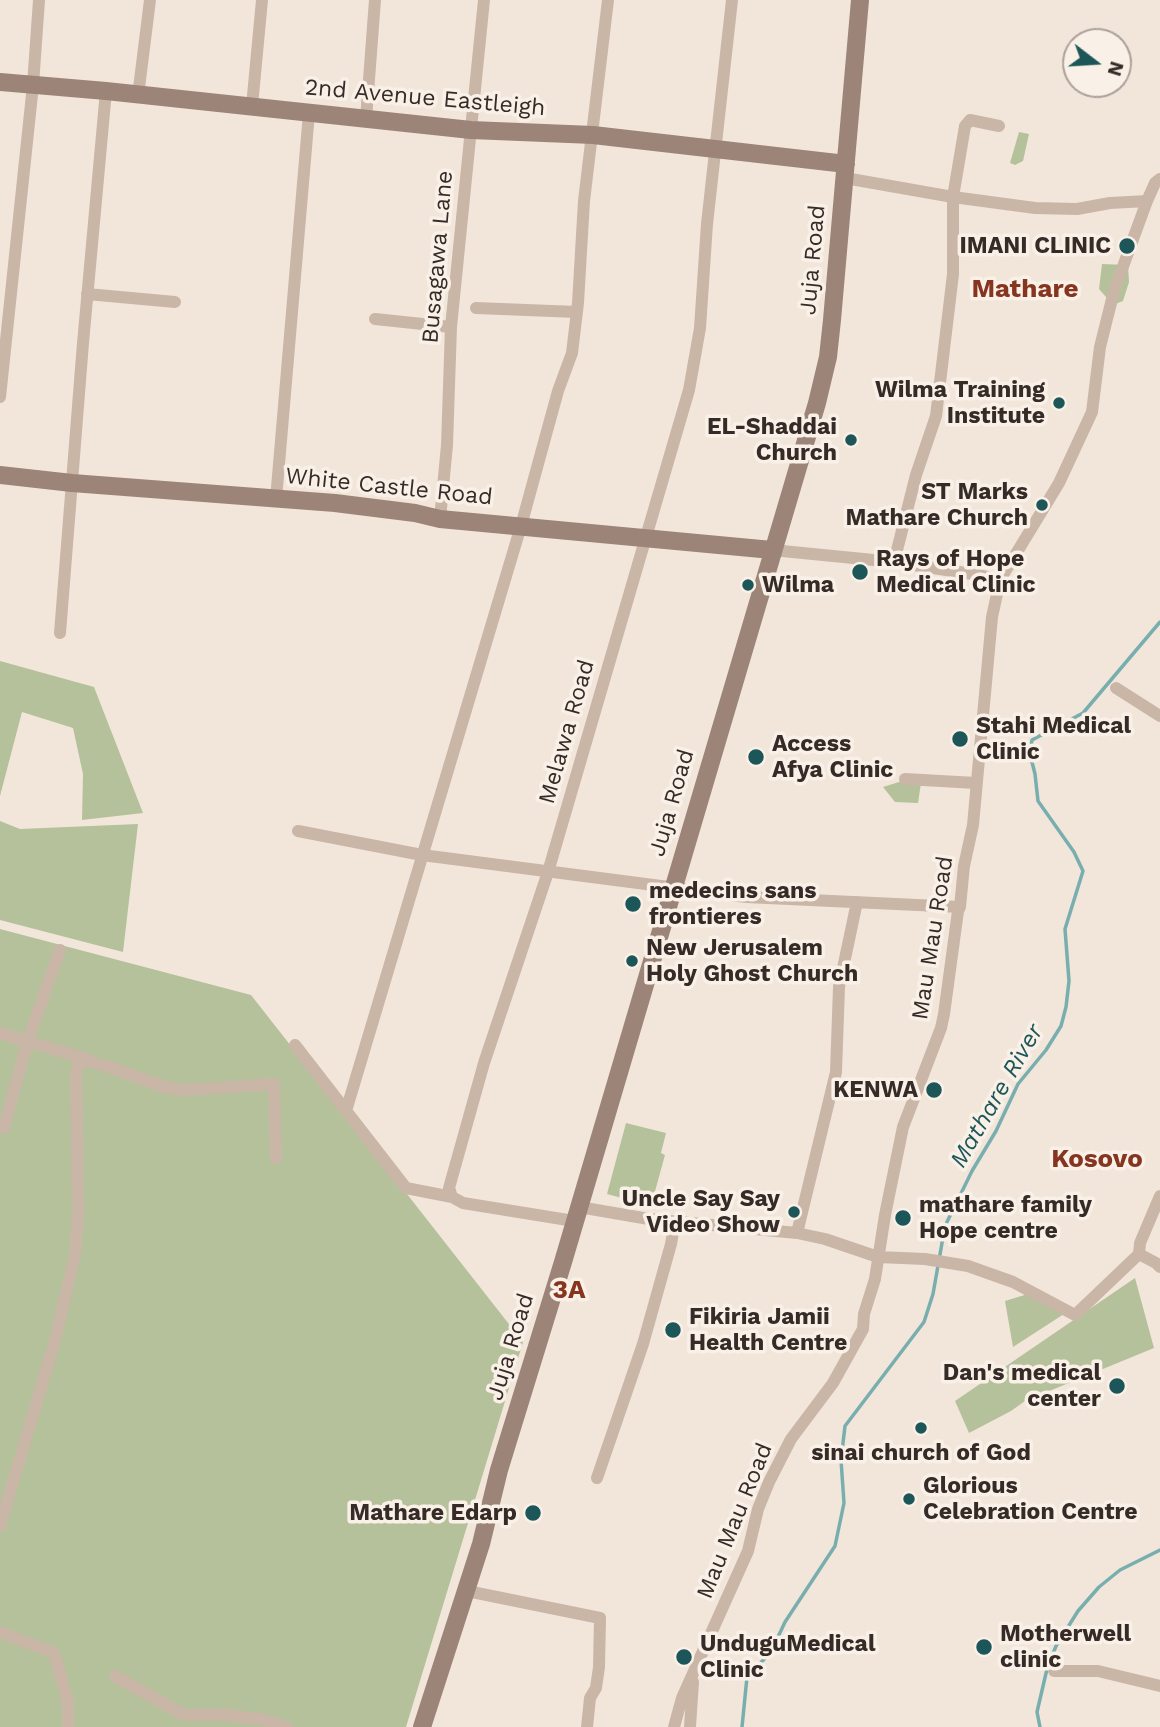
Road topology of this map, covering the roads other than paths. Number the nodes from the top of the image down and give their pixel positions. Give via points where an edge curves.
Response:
1 (39, 0) edge
2 (150, 0) edge
3 (262, 0) edge
4 (374, 0) edge
5 (484, 0) edge
6 (608, 0) edge
7 (732, 0) edge
8 (860, 0) edge
9 (0, 82) edge
10 (33, 85) junction
11 (106, 91) junction
12 (138, 96) junction
13 (251, 106) junction
14 (309, 113) junction
15 (366, 119) junction
16 (999, 126) dead end
17 (471, 130) junction
18 (593, 135) junction
19 (716, 148) junction
20 (845, 171) junction
21 (1160, 179) edge
22 (953, 197) junction
23 (1147, 201) junction
24 (87, 294) junction
25 (175, 302) dead end
26 (476, 308) dead end
27 (577, 312) junction
28 (375, 319) dead end
29 (451, 327) junction
30 (0, 397) edge
31 (0, 475) edge
32 (72, 483) junction
33 (276, 499) junction
34 (440, 519) junction
35 (521, 526) junction
36 (645, 538) junction
37 (772, 550) junction
38 (894, 562) junction
39 (1000, 580) junction
40 (60, 633) dead end
41 (1116, 688) dead end
42 (1160, 716) edge
43 (905, 779) dead end
44 (976, 783) junction
45 (298, 831) dead end
46 (422, 855) junction
47 (548, 872) junction
48 (673, 888) junction
49 (857, 902) junction
50 (960, 907) junction
51 (60, 950) dead end
52 (0, 1033) edge
53 (28, 1040) junction
54 (295, 1045) dead end
55 (107, 1066) junction
56 (346, 1111) junction
57 (4, 1128) dead end
58 (276, 1158) dead end
59 (1160, 1195) edge
60 (452, 1197) junction
61 (576, 1214) junction
62 (675, 1220) junction
63 (797, 1233) junction
64 (1139, 1254) junction
65 (878, 1257) junction
66 (1160, 1268) edge
67 (597, 1478) dead end
68 (0, 1526) edge
69 (467, 1591) junction
70 (0, 1632) edge
71 (1054, 1671) dead end
72 (115, 1676) dead end
73 (694, 1676) junction
74 (1160, 1686) edge
75 (68, 1727) edge
76 (287, 1727) edge
77 (422, 1727) edge
78 (587, 1727) edge
79 (674, 1727) edge
80 (691, 1727) edge

1 - 10 street
2 - 12 street
3 - 13 street
4 - 15 street
5 - 17 street, Busagawa Lane
6 - 18 street
7 - 19 street, Melawa Road
8 - 20 main road, Juja Road
9 - 10 main road, 2nd Avenue Eastleigh
10 - 11 main road, 2nd Avenue Eastleigh
10 - 30 street
11 - 12 main road, 2nd Avenue Eastleigh
11 - 24 street
12 - 13 main road, 2nd Avenue Eastleigh
13 - 14 main road, 2nd Avenue Eastleigh
14 - 15 main road, 2nd Avenue Eastleigh
14 - 33 street
15 - 17 main road, 2nd Avenue Eastleigh
16 - 22 street via 967,122
17 - 18 main road, 2nd Avenue Eastleigh
17 - 29 street, Busagawa Lane
18 - 19 main road, 2nd Avenue Eastleigh
18 - 27 street
19 - 20 main road, 2nd Avenue Eastleigh
19 - 36 street, Melawa Road via 696,357
20 - 22 street
20 - 37 main road, Juja Road via 828,357
21 - 23 street, Mau Mau Road
22 - 23 street via 1061,209
22 - 38 street via 953,274 938,407
23 - 39 street, Mau Mau Road via 1114,291 1100,347 1092,412 1059,483
24 - 25 street
24 - 32 street
26 - 27 street
27 - 35 street via 572,353
28 - 29 street
29 - 34 street, Busagawa Lane
31 - 32 main road, White Castle Road
32 - 33 main road, White Castle Road
32 - 40 street
33 - 34 main road, White Castle Road
34 - 35 main road, White Castle Road
35 - 36 main road, White Castle Road
35 - 46 street
36 - 37 main road, White Castle Road
36 - 47 street, Melawa Road
37 - 38 street
37 - 48 main road, Juja Road
38 - 39 street
39 - 44 street, Mau Mau Road via 992,617
41 - 42 street
43 - 44 street
44 - 50 street, Mau Mau Road
45 - 46 street
46 - 47 street
46 - 56 street
47 - 48 street
47 - 60 street, Melawa Road via 484,1063 449,1188
48 - 49 street via 769,899
48 - 61 main road, Juja Road
49 - 50 street
49 - 63 street via 839,987 836,1072
50 - 65 street, Mau Mau Road via 942,1028 904,1127
51 - 53 street
52 - 53 street
53 - 55 street
53 - 57 street
54 - 56 street
55 - 58 street via 167,1088 274,1084
55 - 68 street via 79,1063 76,1075 75,1255
56 - 60 street via 406,1188
59 - 64 street
60 - 61 street via 463,1203
61 - 62 street
61 - 69 main road, Juja Road
62 - 63 street
62 - 67 street via 643,1344
63 - 65 street
64 - 65 street via 1075,1315 1013,1282 968,1266
64 - 66 street
65 - 73 street, Mau Mau Road via 863,1329 833,1383 781,1458 758,1509 748,1551
69 - 77 main road, Juja Road
69 - 78 street via 600,1618 599,1667
70 - 75 street via 54,1653 68,1702
71 - 74 street via 1098,1671
72 - 76 street via 184,1715 226,1715
73 - 79 street, Mau Mau Road
73 - 80 street

